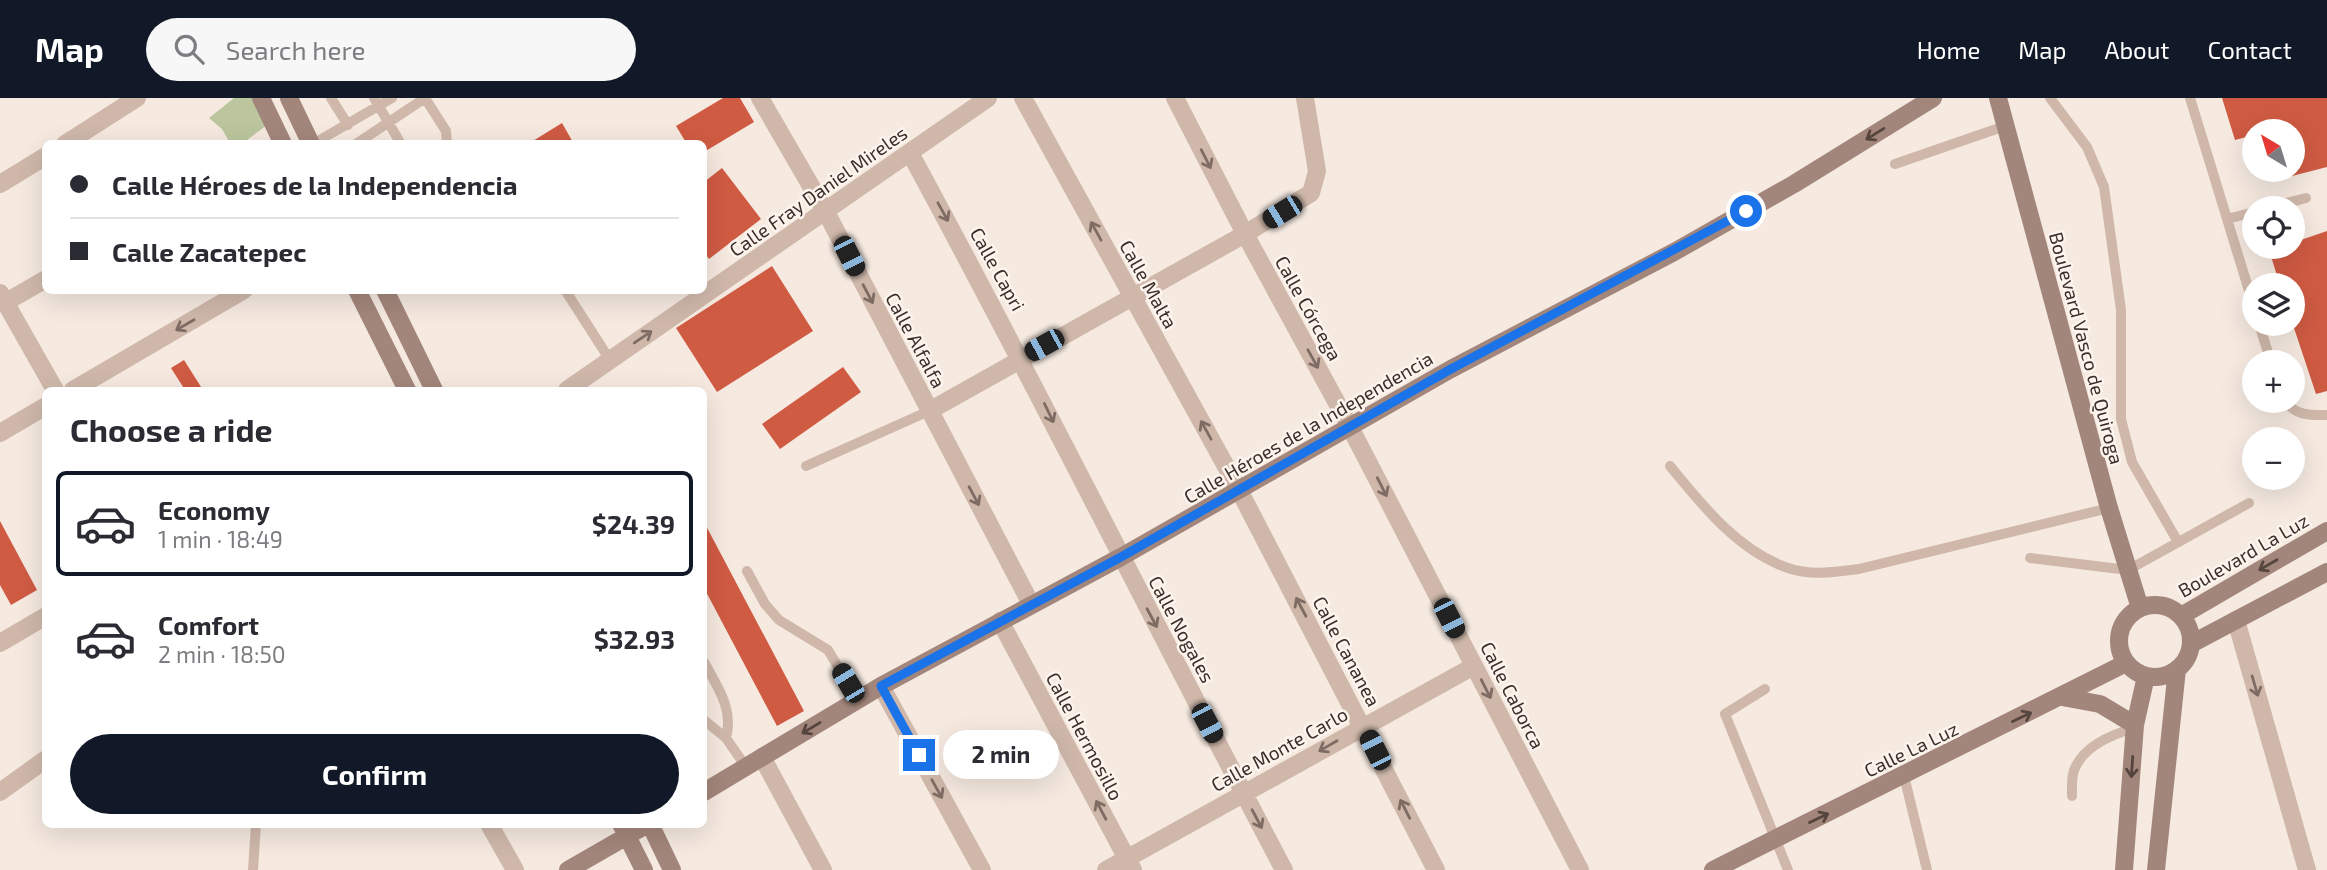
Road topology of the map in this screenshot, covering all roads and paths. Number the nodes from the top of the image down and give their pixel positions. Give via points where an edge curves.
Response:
1 (137, 98) edge
2 (261, 98) edge
3 (289, 98) edge
4 (331, 98) edge
5 (392, 98) edge
6 (425, 98) edge
7 (760, 98) edge
8 (988, 98) edge
9 (1023, 98) edge
10 (1175, 98) edge
11 (1305, 98) edge
12 (1933, 98) edge
13 (1998, 98) edge
14 (2050, 98) edge
15 (2190, 98) edge
16 (376, 102) edge
17 (388, 123) junction
18 (348, 125) junction
19 (2005, 126) junction
20 (71, 140) edge
21 (278, 140) edge
22 (310, 140) edge
23 (320, 140) edge
24 (363, 140) edge
25 (399, 140) edge
26 (447, 140) edge
27 (910, 152) junction
28 (42, 158) edge
29 (1895, 164) dead end
30 (0, 184) edge
31 (826, 212) junction
32 (2242, 215) edge
33 (2227, 219) junction
34 (1245, 234) junction
35 (2244, 273) edge
36 (42, 281) edge
37 (237, 294) edge
38 (359, 294) edge
39 (386, 294) edge
40 (568, 294) edge
41 (706, 294) edge
42 (707, 294) edge
43 (1132, 297) junction
44 (3, 298) edge
45 (1022, 358) junction
46 (610, 360) junction
47 (53, 387) edge
48 (78, 387) edge
49 (406, 387) edge
50 (432, 387) edge
51 (571, 387) edge
52 (42, 408) edge
53 (929, 411) junction
54 (2299, 413) edge
55 (2327, 415) edge
56 (1350, 427) junction
57 (0, 433) edge
58 (806, 466) dead end
59 (1670, 466) dead end
60 (1239, 490) junction
61 (2249, 503) dead end
62 (2109, 508) junction
63 (2327, 531) edge
64 (2178, 542) junction
65 (1121, 557) junction
66 (2031, 558) dead end
67 (2128, 570) junction
68 (747, 571) dead end
69 (2327, 572) edge
70 (1031, 604) junction
71 (2140, 608) junction
72 (2181, 616) junction
73 (42, 618) edge
74 (2236, 620) junction
75 (1000, 621) junction
76 (0, 643) edge
77 (2191, 644) junction
78 (2126, 663) junction
79 (1474, 666) junction
80 (707, 668) edge
81 (2177, 669) junction
82 (2146, 676) junction
83 (881, 686) junction
84 (1765, 689) dead end
85 (2062, 697) junction
86 (858, 700) junction
87 (707, 722) edge
88 (1363, 726) junction
89 (2135, 726) junction
90 (726, 738) junction
91 (762, 757) junction
92 (42, 762) edge
93 (746, 767) junction
94 (1904, 776) junction
95 (707, 790) edge
96 (0, 792) edge
97 (1244, 794) junction
98 (2072, 796) dead end
99 (256, 828) edge
100 (491, 828) edge
101 (651, 828) edge
102 (624, 830) edge
103 (1776, 839) junction
104 (1130, 864) edge
105 (1716, 869) edge
106 (253, 870) edge
107 (515, 870) edge
108 (568, 870) edge
109 (644, 870) edge
110 (672, 870) edge
111 (823, 870) edge
112 (982, 870) edge
113 (1106, 870) edge
114 (1284, 870) edge
115 (1436, 870) edge
116 (1580, 870) edge
117 (1788, 870) edge
118 (1927, 870) edge
119 (2124, 870) edge
120 (2156, 870) edge
121 (2307, 870) edge

1 - 20 street
2 - 21 street
3 - 22 street
4 - 18 lane
5 - 16 lane
6 - 17 lane
6 - 26 lane via 446,131
7 - 31 street, Calle Alfalfa
8 - 27 street, Calle Fray Daniel Mireles
43 -> 9 street, Calle Malta
10 -> 34 street, Calle Córcega
11 - 34 street via 1317,171 1311,193
12 -> 56 street, Calle Héroes de la Independencia via 1674,252
13 - 19 street, Boulevard Vasco de Quiroga
14 - 64 lane via 2087,147 2104,187 2121,310 2121,419 2132,462
15 - 33 lane
16 - 17 lane
16 - 18 lane
17 - 24 lane
17 - 25 lane
18 - 23 lane
19 - 29 lane
19 - 62 street, Boulevard Vasco de Quiroga
27 - 31 street, Calle Fray Daniel Mireles
27 -> 45 street, Calle Capri
28 - 30 street
42 -> 31 street, Calle Fray Daniel Mireles
31 -> 53 street, Calle Alfalfa
32 - 33 lane
33 - 35 lane
34 - 43 street
34 -> 56 street, Calle Córcega
36 - 44 street
37 -> 48 street
38 - 49 street
39 - 50 street
40 - 46 lane
46 -> 41 street, Calle Fray Daniel Mireles
43 - 45 street
60 -> 43 street, Calle Malta
44 - 47 street
45 - 53 street
45 -> 65 street, Calle Capri
46 - 51 street, Calle Fray Daniel Mireles
52 - 57 street
53 - 58 lane
53 -> 70 street, Calle Alfalfa
54 - 55 lane
56 - 60 street, Calle Héroes de la Independencia
56 -> 79 street, Calle Caborca
59 - 62 lane via 1729,531 1759,554 1790,569 1827,573
60 - 65 street, Calle Héroes de la Independencia
88 -> 60 street, Calle Cananea
61 - 64 lane
62 - 67 street, Boulevard Vasco de Quiroga
63 -> 72 street, Boulevard La Luz
64 - 67 lane
65 - 70 street, Calle Héroes de la Independencia
65 -> 97 street, Calle Nogales
66 - 67 lane
67 - 71 street, Boulevard Vasco de Quiroga
68 - 86 lane via 779,620 828,650
69 - 74 street
70 - 75 street, Calle Héroes de la Independencia
71 - 72 street via 2161,605
71 - 78 street via 2129,616 2119,639
72 - 77 street
73 - 76 street
74 - 77 street
74 -> 121 street
75 - 83 street, Calle Héroes de la Independencia
104 -> 75 street, Calle Hermosillo
77 - 81 street
78 - 82 street
78 - 85 street, Calle La Luz
79 - 88 street, Calle Monte Carlo
79 -> 116 street, Calle Caborca
80 - 90 lane via 723,697 729,722
81 - 82 street
81 - 120 street
82 - 89 street
83 - 86 street, Calle Héroes de la Independencia
83 -> 112 street
84 - 103 lane via 1725,714
85 - 89 street via 2100,704
94 -> 85 street, Calle La Luz
86 -> 91 street, Calle Héroes de la Independencia
87 - 90 lane
88 -> 97 street, Calle Monte Carlo
115 -> 88 street, Calle Cananea
89 - 98 lane via 2112,734 2088,751 2074,769
89 -> 119 street
90 - 93 lane
91 - 93 street, Calle Héroes de la Independencia
91 - 111 street
92 - 96 street
93 - 95 street, Calle Héroes de la Independencia
103 -> 94 street, Calle La Luz
94 - 118 lane
97 - 104 street, Calle Monte Carlo
97 -> 114 street, Calle Nogales
99 - 106 lane
100 - 107 street
101 - 110 street
102 - 108 street
102 - 109 street
103 - 105 street, Calle La Luz
103 - 117 lane
104 - 113 street, Calle Monte Carlo

